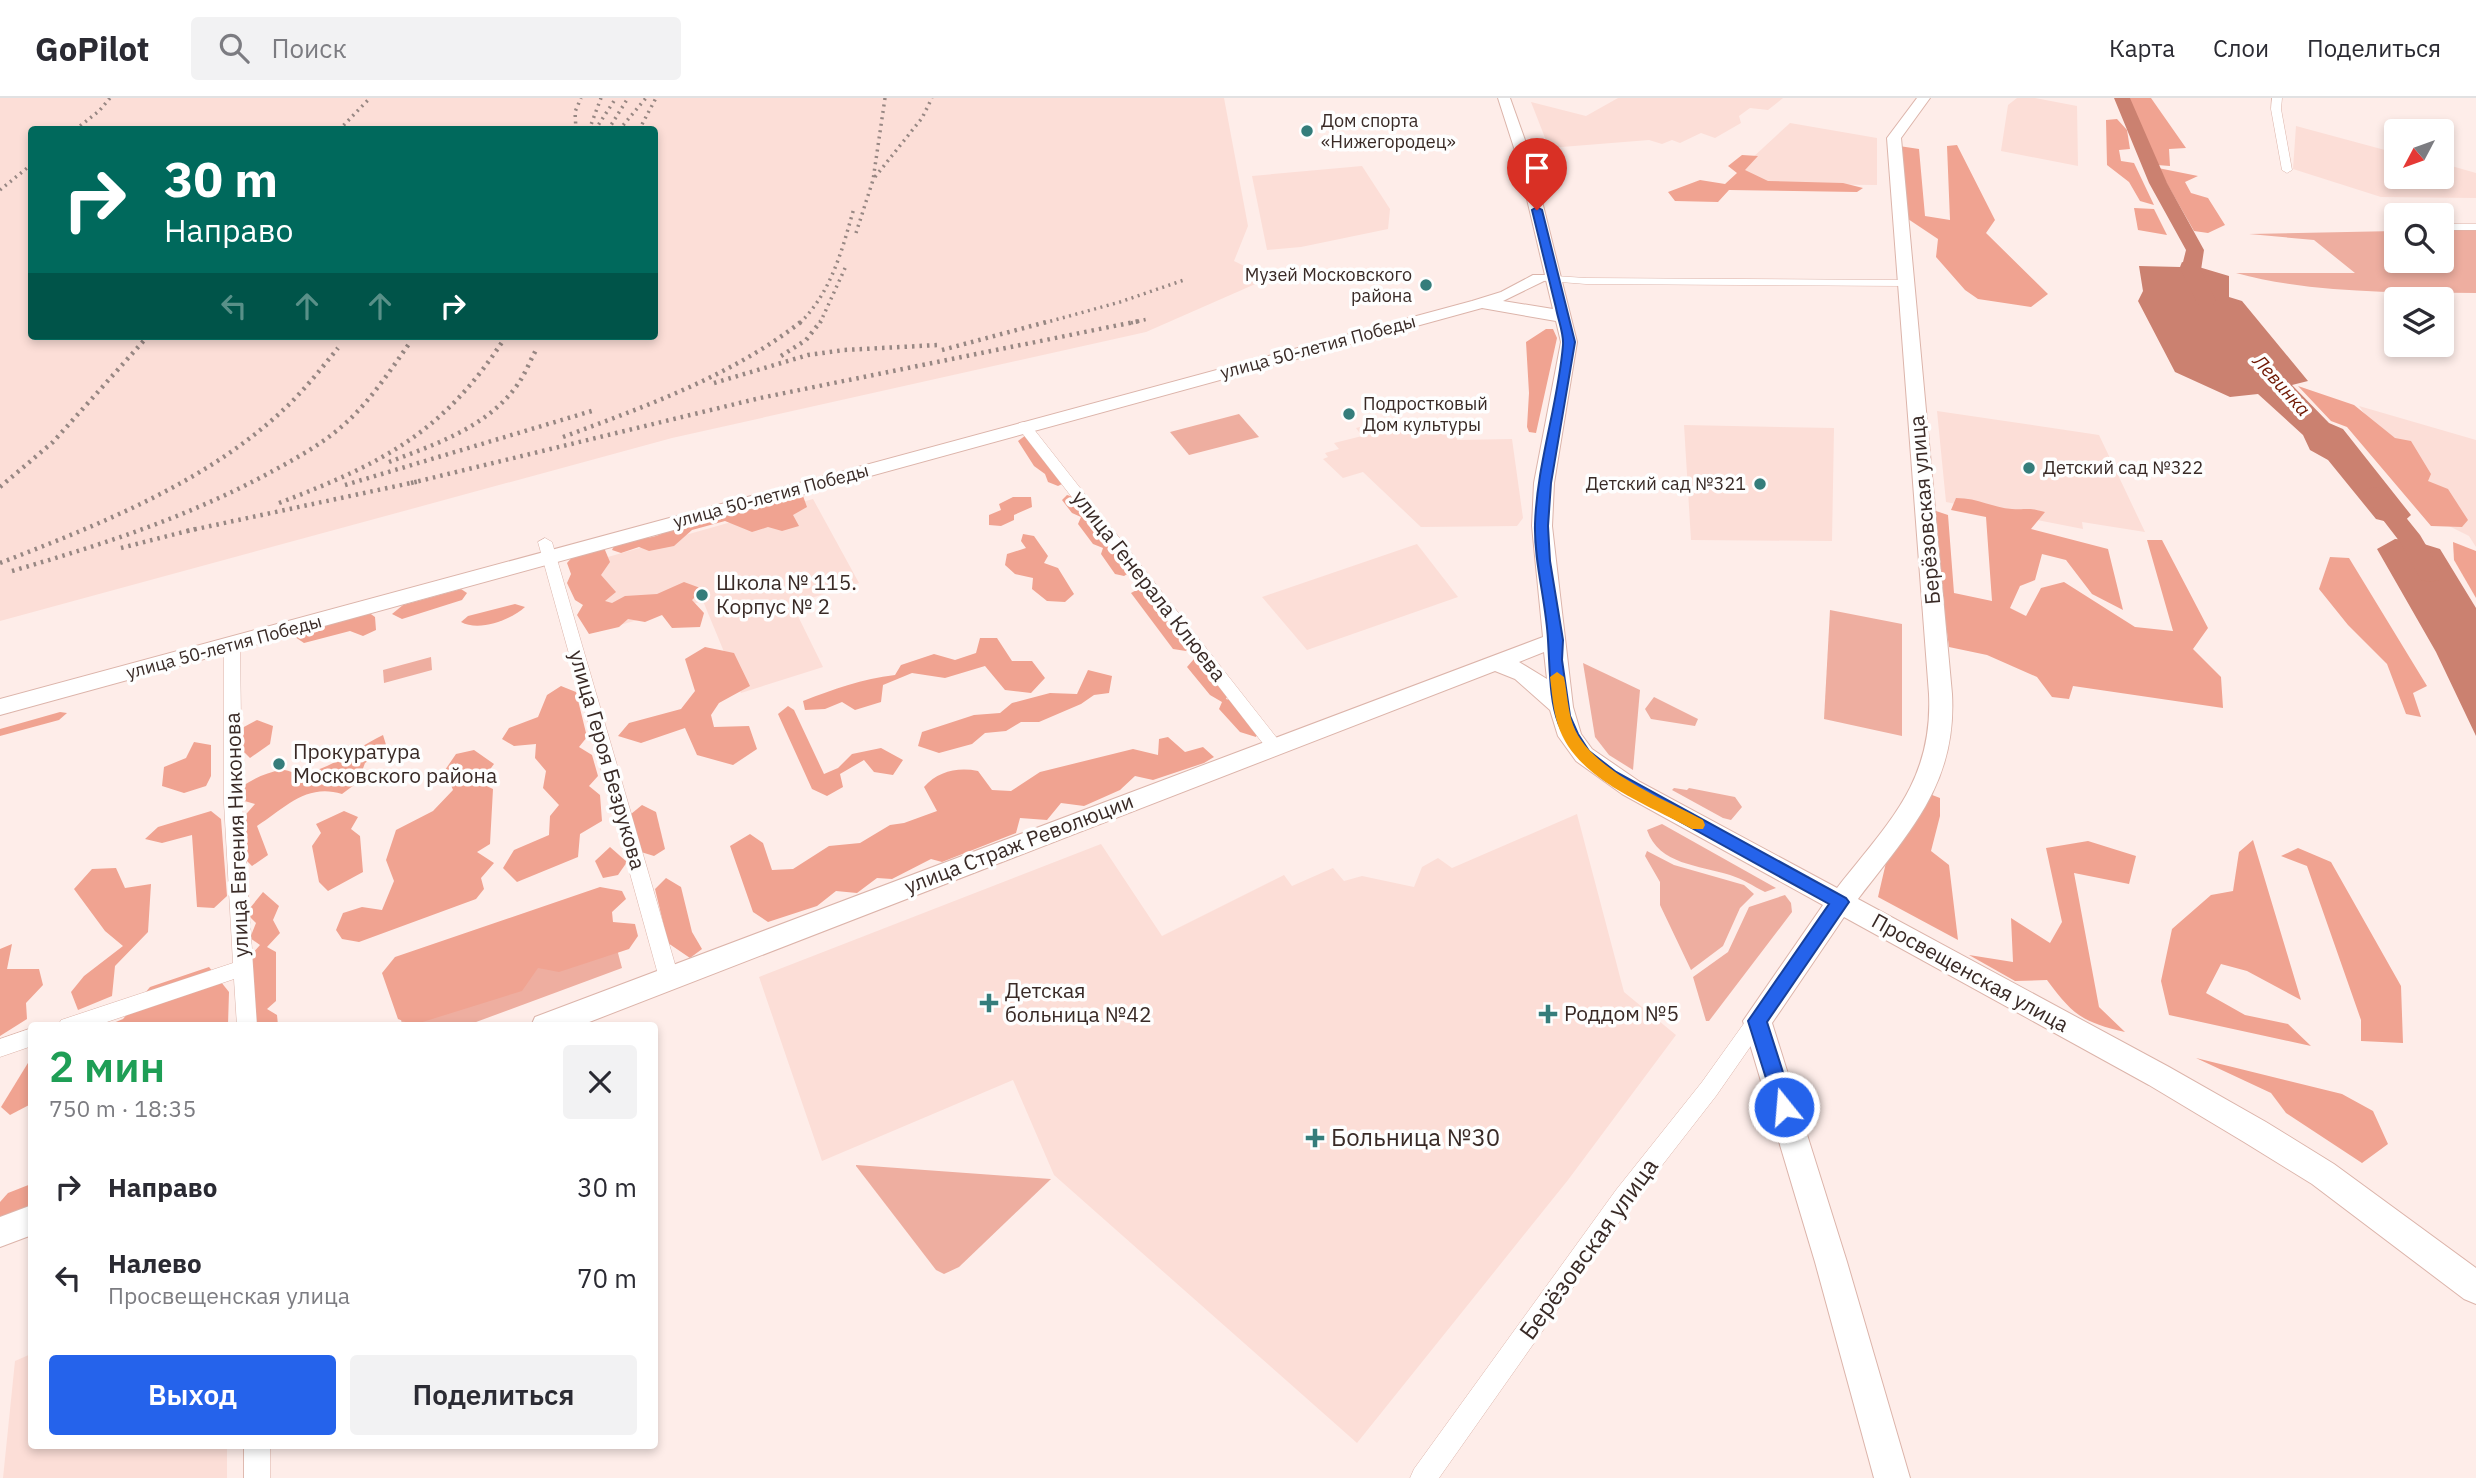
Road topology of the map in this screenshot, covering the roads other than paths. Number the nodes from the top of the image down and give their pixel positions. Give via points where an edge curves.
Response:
1 (1490, 98) edge
2 (1504, 98) edge
3 (1924, 98) edge
4 (2277, 98) edge
5 (2287, 170) dead end
6 (2454, 227) edge
7 (2476, 227) edge
8 (1547, 278) junction
9 (1905, 283) junction
10 (1478, 304) junction
11 (1563, 318) junction
12 (1024, 426) junction
13 (548, 550) junction
14 (1555, 640) junction
15 (232, 645) junction
16 (1494, 664) junction
17 (0, 707) edge
18 (1561, 707) junction
19 (1274, 746) junction
20 (1840, 902) junction
21 (242, 968) junction
22 (669, 978) junction
23 (1757, 1021) junction
24 (80, 1022) edge
25 (247, 1022) edge
26 (555, 1022) edge
27 (28, 1038) edge
28 (0, 1048) edge
29 (28, 1221) edge
30 (0, 1231) edge
31 (2476, 1288) edge
32 (257, 1449) edge
33 (257, 1478) edge
34 (1423, 1478) edge
35 (1892, 1478) edge

1 - 8 street
2 - 8 street via 1524,157
3 - 9 street, Берёзовская улица via 1894,138
4 - 5 street
6 - 7 street
8 - 9 street
8 - 10 street, улица 50-летия Победы
8 - 11 street, Просвещенская улица
9 - 20 street, Берёзовская улица via 1936,638 1939,747 1924,785
10 - 11 street via 1502,304
10 - 12 street, улица 50-летия Победы
11 - 14 street, Просвещенская улица via 1569,342 1544,483 1542,526
12 - 13 street, улица 50-летия Победы
12 - 19 street, улица Генерала Клюева
13 - 15 street, улица 50-летия Победы
13 - 22 street, улица Героя Безрукова
14 - 16 street, улица Страж Революции
14 - 18 street, Просвещенская улица
15 - 17 street, улица 50-летия Победы
15 - 21 street, улица Евгения Никонова via 233,802
16 - 18 street via 1525,673
16 - 19 street, улица Страж Революции
18 - 20 street, Просвещенская улица via 1577,746 1594,765
19 - 22 street, улица Страж Революции
20 - 23 street, Берёзовская улица
20 - 31 street, Просвещенская улица via 2255,1132 2323,1174
21 - 24 street
21 - 25 street, улица Евгения Никонова
22 - 26 street, улица Страж Революции
23 - 34 street, Берёзовская улица via 1624,1197
23 - 35 street
27 - 28 street
29 - 30 street
32 - 33 street

